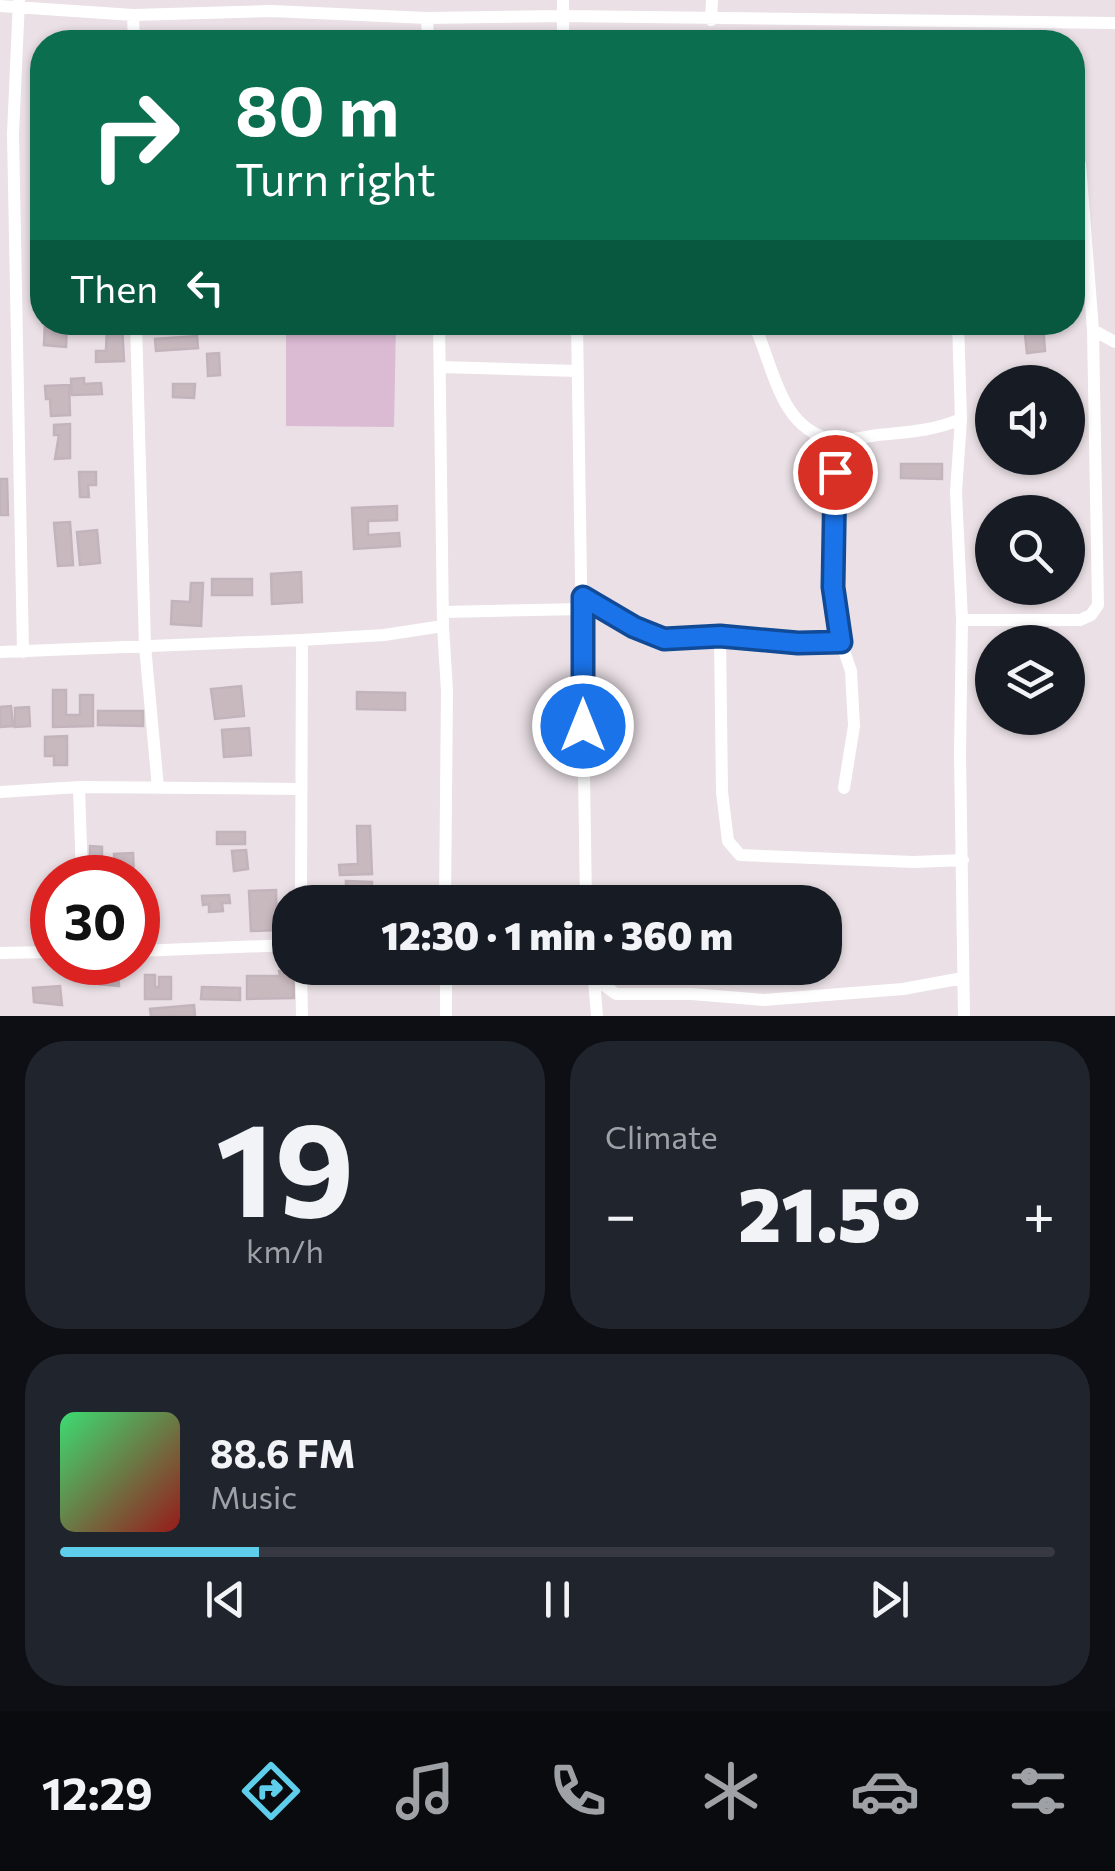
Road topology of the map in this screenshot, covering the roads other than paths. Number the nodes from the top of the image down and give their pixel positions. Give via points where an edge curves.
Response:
1 (128, 0) edge
2 (564, 0) edge
3 (712, 0) edge
4 (19, 3) edge
5 (271, 5) edge
6 (0, 6) edge
7 (131, 15) junction
8 (563, 16) junction
9 (427, 18) junction
10 (711, 20) junction
11 (1115, 23) edge
12 (133, 30) edge
13 (428, 30) edge
14 (564, 30) edge
15 (7, 135) edge
16 (1085, 228) edge
17 (1093, 330) junction
18 (136, 335) edge
19 (440, 335) edge
20 (577, 335) edge
21 (758, 335) edge
22 (958, 335) edge
23 (1115, 342) edge
24 (441, 367) junction
25 (578, 371) junction
26 (961, 418) junction
27 (834, 440) junction
28 (583, 603) junction
29 (443, 619) junction
30 (962, 620) junction
31 (720, 636) junction
32 (302, 640) junction
33 (841, 642) junction
34 (145, 646) junction
35 (0, 652) edge
36 (22, 652) junction
37 (79, 787) junction
38 (158, 788) junction
39 (844, 788) dead end
40 (302, 790) junction
41 (0, 792) edge
42 (81, 855) edge
43 (964, 860) junction
44 (301, 885) edge
45 (445, 885) edge
46 (586, 885) edge
47 (272, 946) edge
48 (160, 949) edge
49 (30, 952) edge
50 (0, 953) edge
51 (963, 978) junction
52 (301, 985) edge
53 (446, 985) edge
54 (595, 985) edge
55 (607, 985) edge
56 (302, 1016) edge
57 (446, 1016) edge
58 (597, 1016) edge
59 (964, 1016) edge

1 - 7 street
2 - 8 street
3 - 10 street
4 - 6 street
4 - 7 street
4 - 15 street
5 - 7 street
5 - 9 street
7 - 12 street
8 - 9 street
8 - 10 street
8 - 14 street
9 - 13 street
10 - 11 street
15 - 36 street
16 - 17 street
17 - 23 street
17 - 30 street via 1098,604 1080,620
18 - 34 street
19 - 24 street
20 - 25 street
21 - 27 street via 801,426
22 - 26 street
24 - 25 street
24 - 29 street
25 - 28 street
26 - 27 street via 935,430
26 - 30 street via 956,492
27 - 33 street via 833,587
28 - 29 street
28 - 31 street via 664,639
28 - 46 street
29 - 32 street via 384,634
29 - 45 street
30 - 43 street
31 - 33 street
31 - 43 street via 722,792 728,841 740,854
32 - 34 street
32 - 40 street
33 - 39 street via 851,671 854,726
34 - 36 street
34 - 38 street
35 - 36 street
37 - 38 street
37 - 41 street
37 - 42 street
38 - 40 street
40 - 44 street
43 - 51 street
47 - 48 street
49 - 50 street
51 - 55 street via 764,1000 616,994
51 - 59 street
52 - 56 street
53 - 57 street
54 - 58 street

